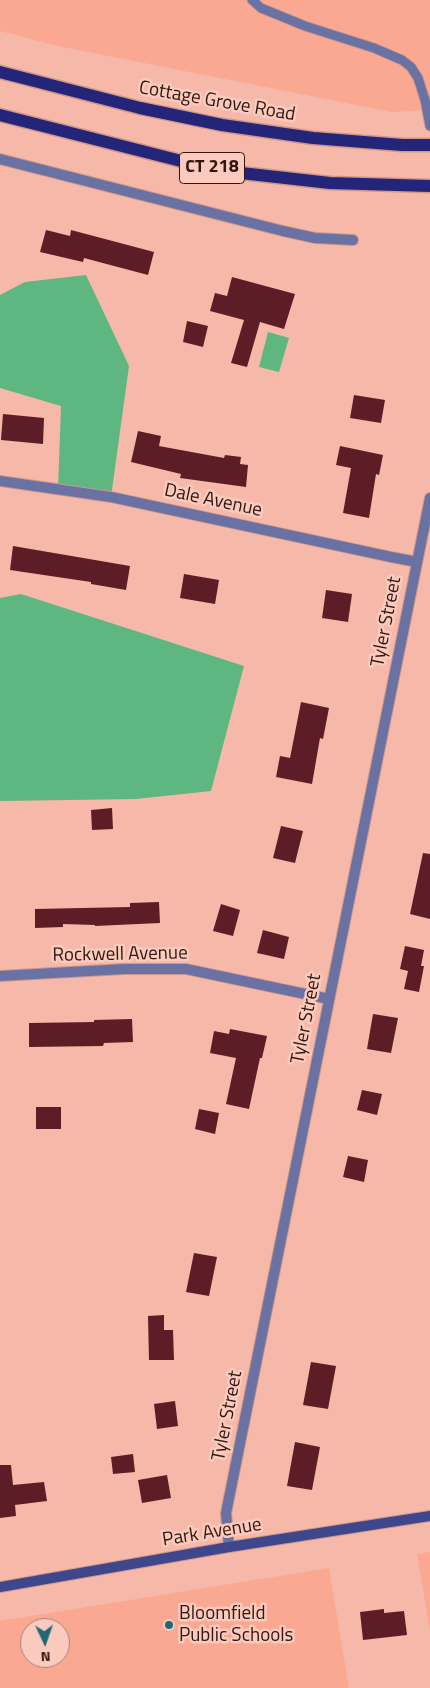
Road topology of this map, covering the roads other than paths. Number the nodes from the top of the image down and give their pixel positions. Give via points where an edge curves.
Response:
1 (252, 0) edge
2 (0, 72) edge
3 (0, 115) edge
4 (430, 126) edge
5 (430, 145) edge
6 (0, 159) edge
7 (430, 186) edge
8 (352, 240) dead end
9 (0, 482) edge
10 (430, 498) edge
11 (418, 562) junction
12 (0, 976) edge
13 (328, 999) junction
14 (430, 1516) edge
15 (230, 1547) junction
16 (0, 1587) edge

1 - 4 lane via 261,8 304,26 402,60 418,78
2 - 5 main road, Cottage Grove Road / CT 218 via 140,108 222,125 313,138
3 - 7 main road, CT 218 via 232,172 330,183
6 - 8 street via 291,233
9 - 11 street, Dale Avenue via 111,497
10 - 11 street, Tyler Street
11 - 13 street, Tyler Street
12 - 13 street, Rockwell Avenue via 186,969
13 - 15 street, Tyler Street via 226,1513
14 - 15 main road, Park Avenue
15 - 16 main road, Park Avenue

